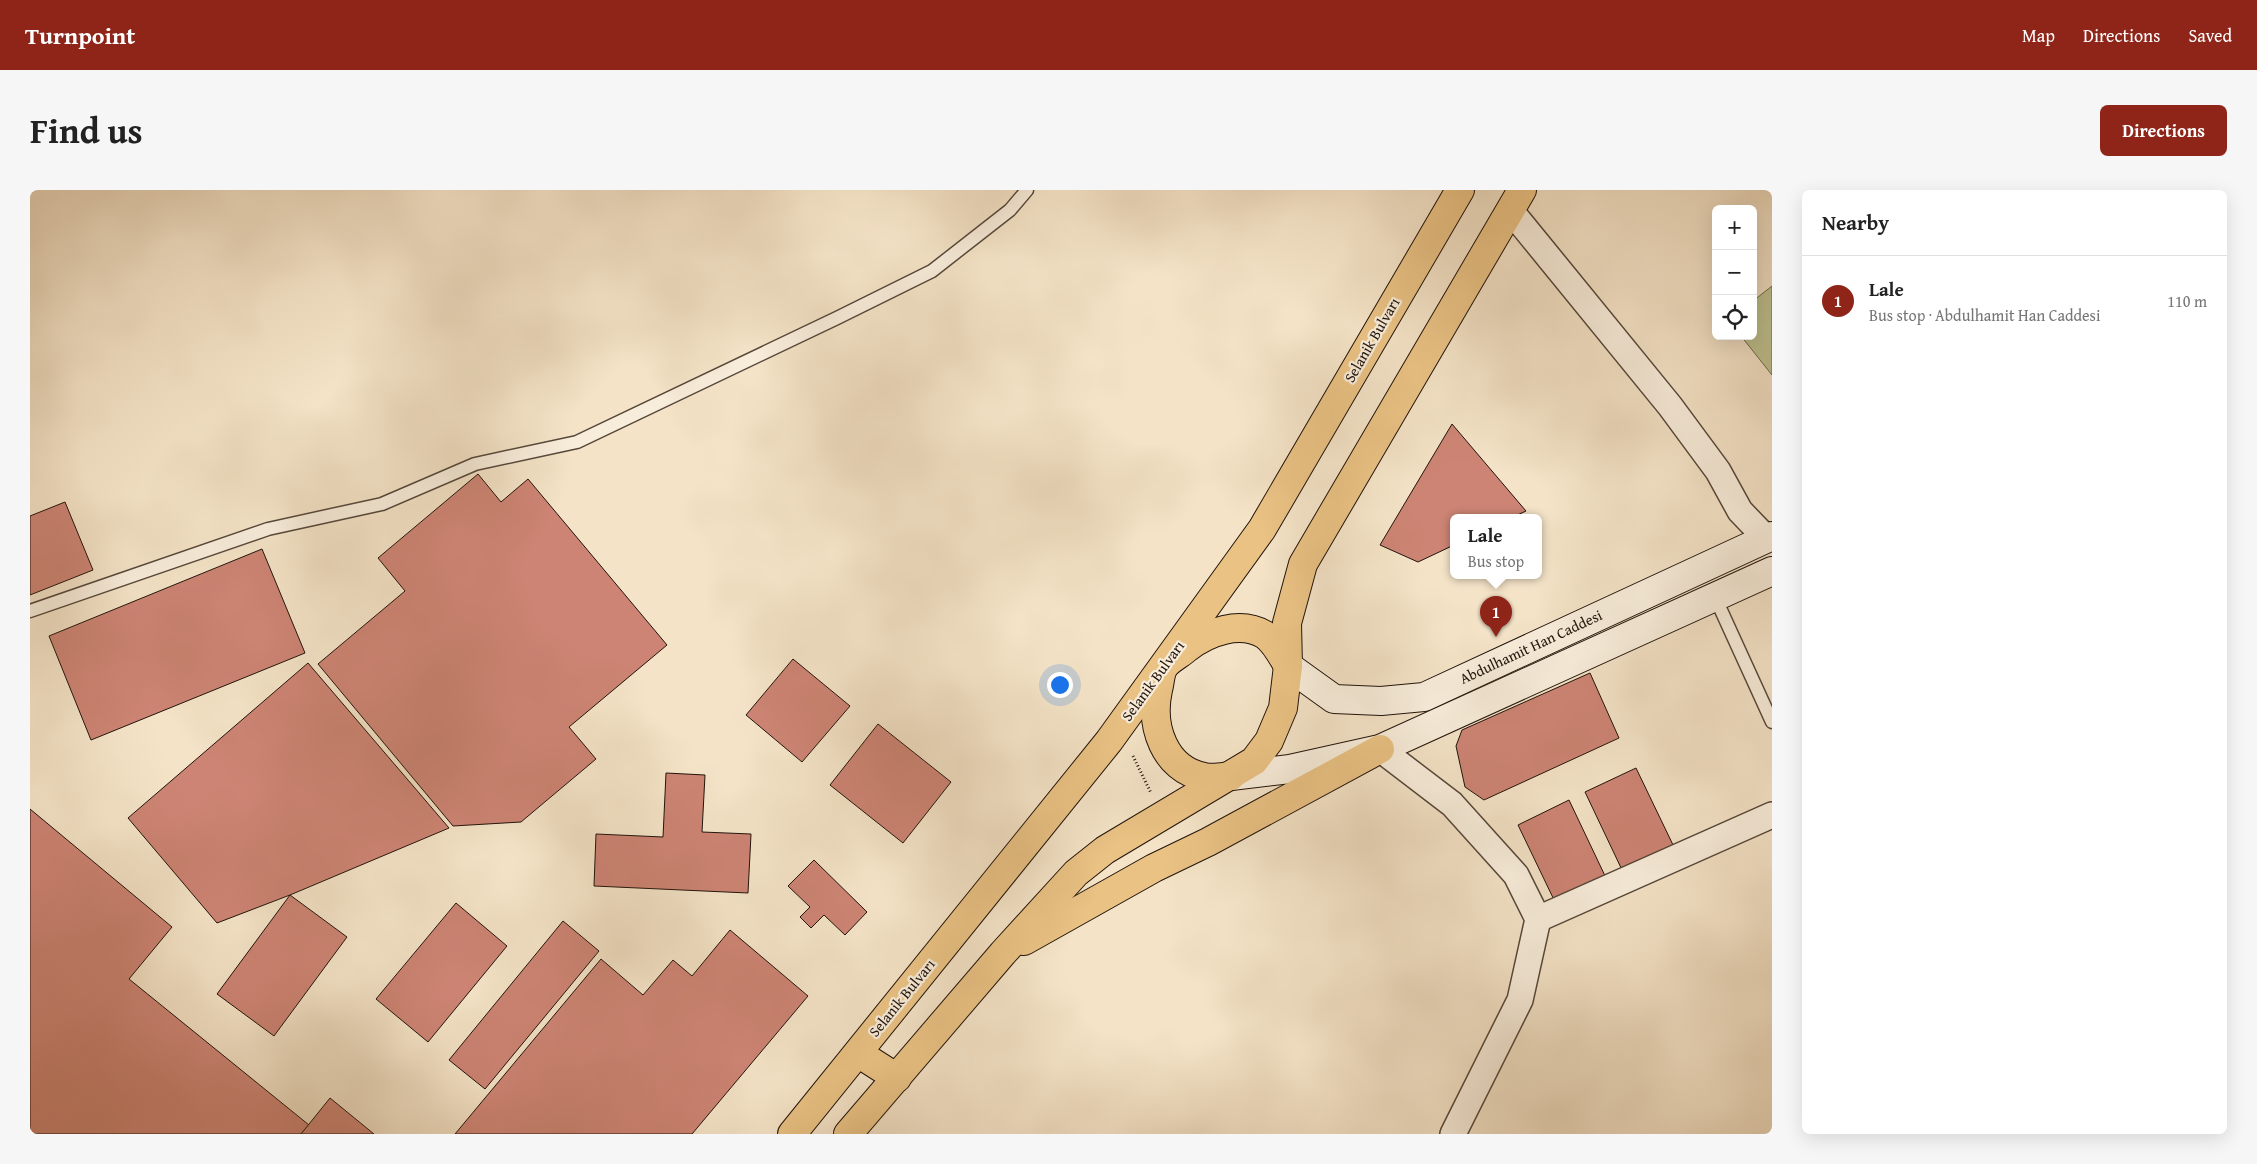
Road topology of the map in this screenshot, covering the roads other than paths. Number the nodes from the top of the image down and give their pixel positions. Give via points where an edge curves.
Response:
1 (1027, 190) edge
2 (1460, 190) edge
3 (1516, 200) edge
4 (1769, 537) edge
5 (1772, 571) edge
6 (1715, 597) junction
7 (30, 611) edge
8 (1288, 666) junction
9 (1164, 667) junction
10 (1772, 722) edge
11 (1380, 749) junction
12 (1230, 776) junction
13 (1772, 815) edge
14 (1538, 919) junction
15 (1003, 953) junction
16 (858, 1053) junction
17 (897, 1078) junction
18 (792, 1134) edge
19 (848, 1134) edge
20 (1453, 1134) edge

1 - 7 lane via 1010,210 932,271 576,442 475,464 382,504 268,529
2 - 9 main road, Selanik Bulvarı via 1262,529
3 - 4 street via 1718,472 1740,511
3 - 8 main road via 1302,564 1288,623
4 - 8 main road, Abdulhamit Han Caddesi via 1424,697 1381,701 1334,699
5 - 6 main road
6 - 10 lane
6 - 11 main road
8 - 9 main road via 1266,636 1250,630 1233,629 1216,631 1200,638
8 - 12 main road via 1283,708 1269,741 1254,761
9 - 12 main road via 1155,704 1157,731 1166,750 1176,764 1190,772 1205,778
9 - 16 main road, Selanik Bulvarı via 1109,741
11 - 12 main road via 1290,769
11 - 14 street via 1458,812 1516,876
11 - 15 main road via 1154,868
12 - 15 main road via 1083,867
13 - 14 street
14 - 20 street via 1520,1000
15 - 17 main road
16 - 17 main road
16 - 18 main road, Selanik Bulvarı
17 - 19 main road

